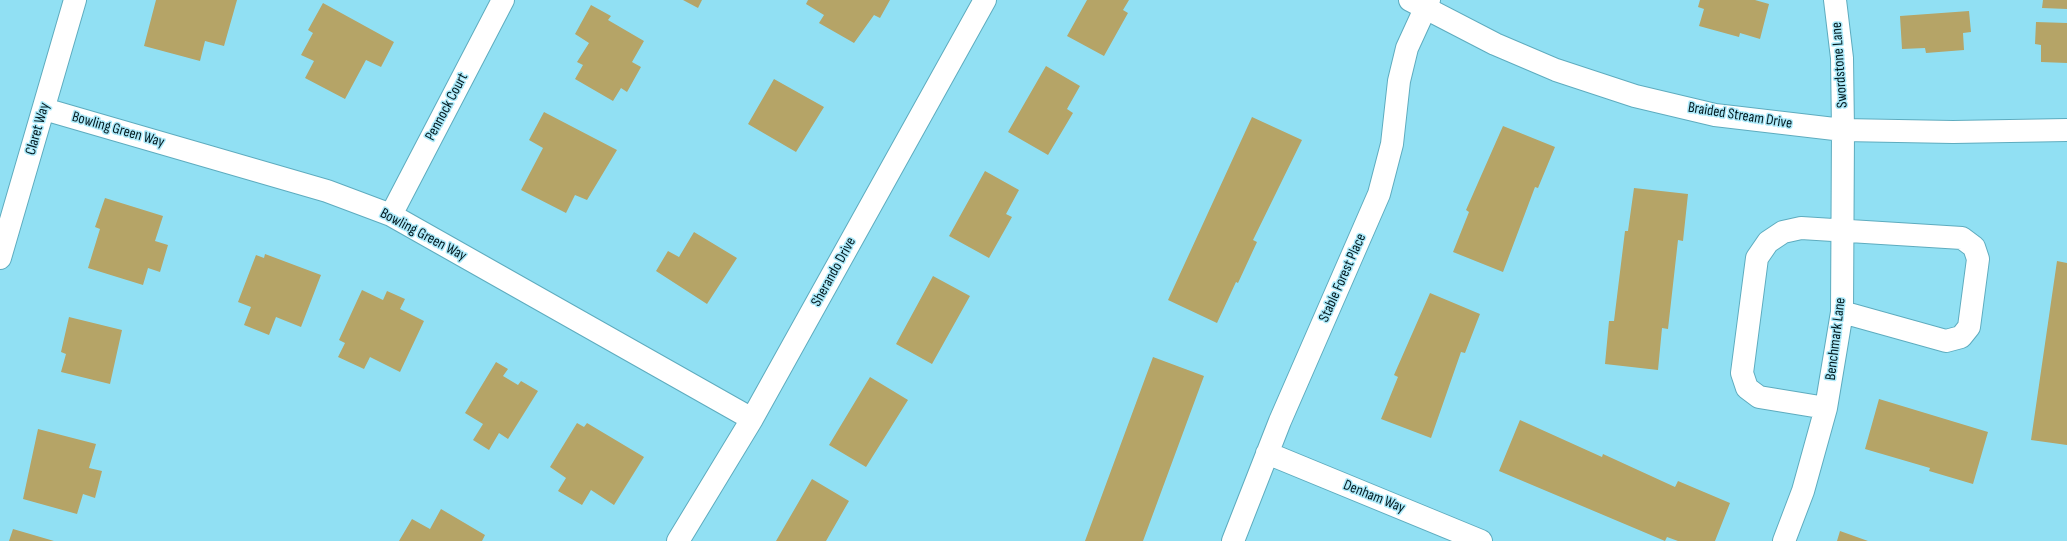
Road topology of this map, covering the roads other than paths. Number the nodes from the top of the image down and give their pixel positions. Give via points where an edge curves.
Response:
1 (74, 0) edge
2 (503, 0) edge
3 (985, 0) edge
4 (1835, 0) edge
5 (1421, 2) edge
6 (44, 108) junction
7 (1843, 130) junction
8 (2067, 130) edge
9 (391, 215) junction
10 (1842, 230) junction
11 (0, 258) edge
12 (1842, 312) junction
13 (1826, 408) junction
14 (752, 419) junction
15 (1267, 453) junction
16 (678, 541) edge
17 (1233, 541) edge
18 (1481, 541) edge
19 (1784, 541) edge

1 - 6 street, Claret Way
2 - 9 street, Pennock Court
3 - 14 street, Sherando Drive
4 - 7 street, Swordstone Lane via 1842,58
5 - 7 street, Braided Stream Drive via 1495,44 1556,70 1635,96 1715,115
5 - 15 street, Stable Forest Place via 1399,81 1392,144 1380,194
6 - 9 street, Bowling Green Way via 327,191
6 - 11 street, Claret Way
7 - 8 street, Braided Stream Drive
7 - 10 street, Benchmark Lane
9 - 14 street, Bowling Green Way
10 - 12 street, Benchmark Lane
10 - 12 street via 1962,238 1974,247 1978,259 1969,327 1961,337 1946,341
10 - 13 street via 1802,228 1783,232 1768,242 1757,258 1742,373 1747,388 1759,397
12 - 13 street, Benchmark Lane
13 - 19 street, Benchmark Lane via 1803,491
14 - 16 street, Sherando Drive
15 - 17 street, Stable Forest Place
15 - 18 street, Denham Way

